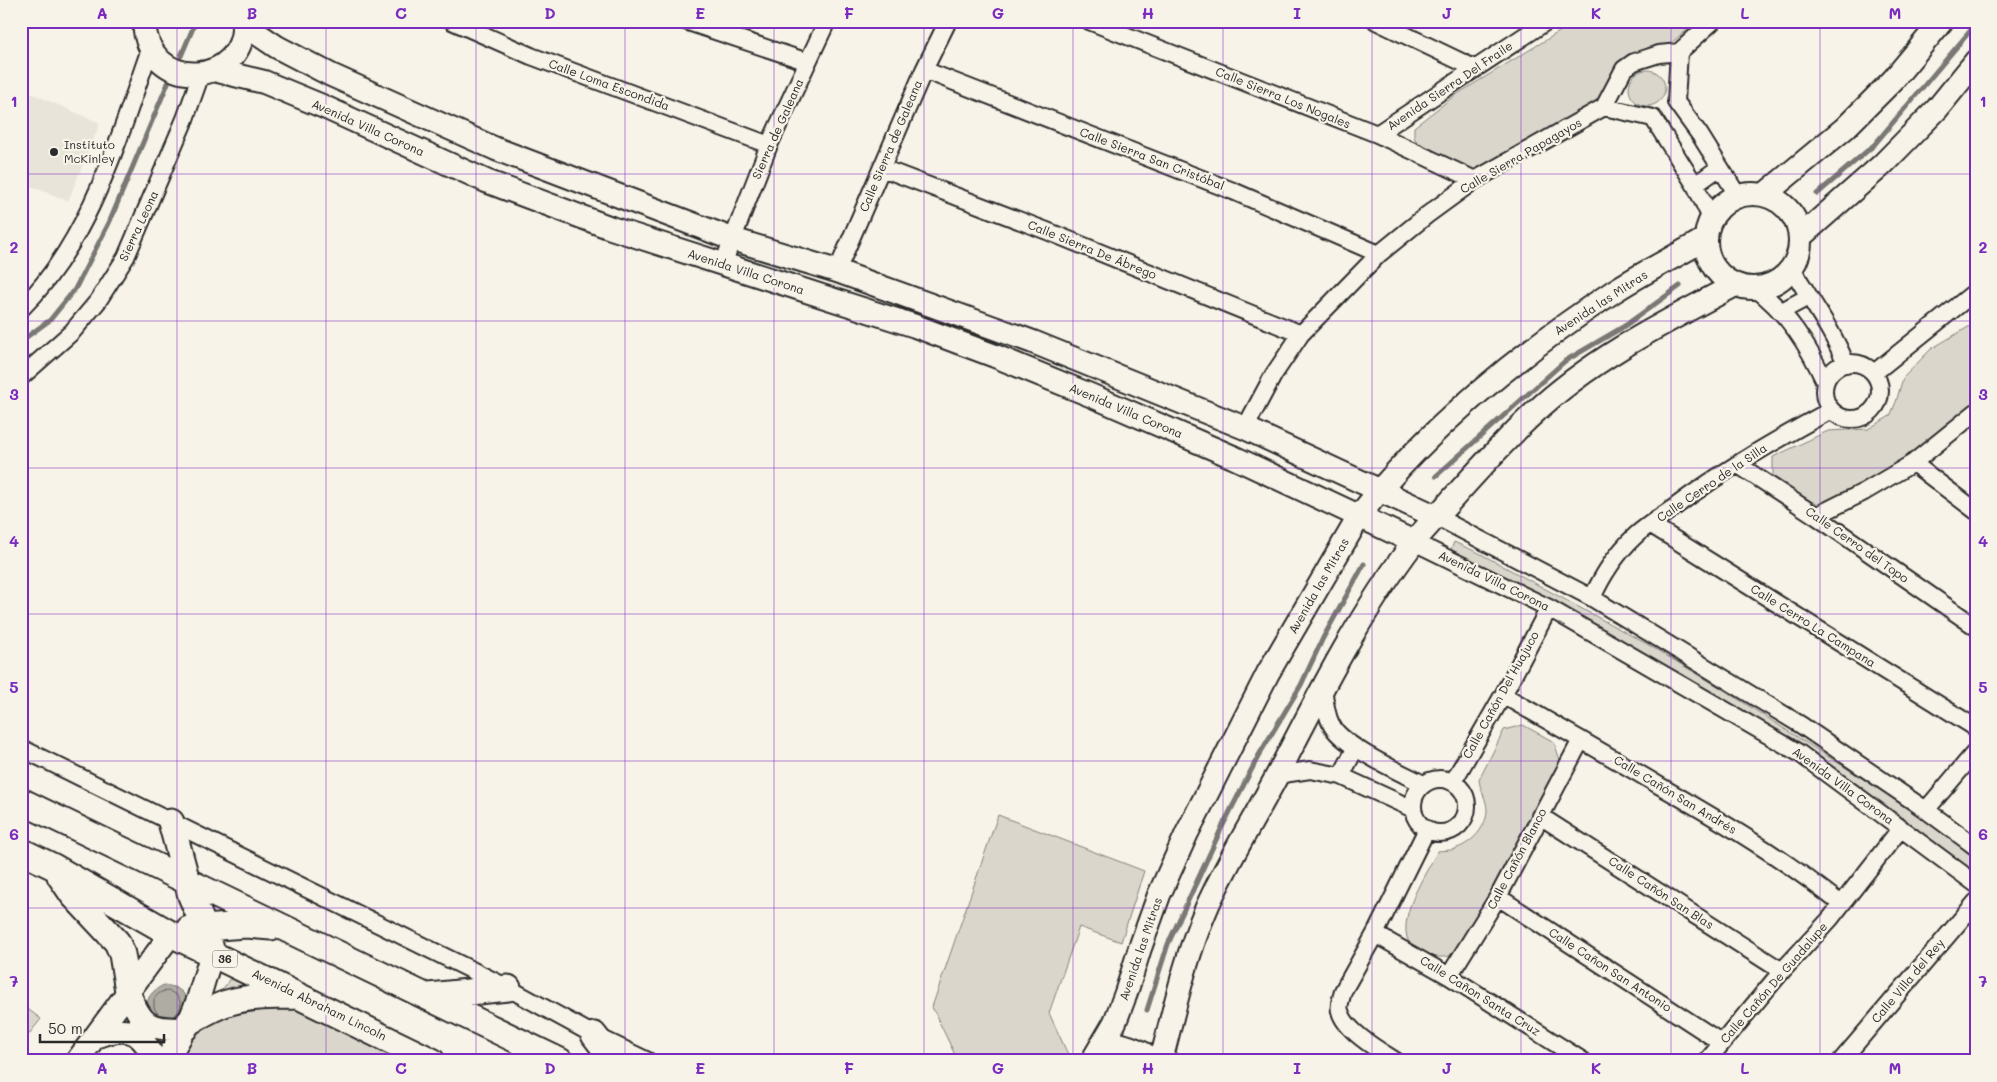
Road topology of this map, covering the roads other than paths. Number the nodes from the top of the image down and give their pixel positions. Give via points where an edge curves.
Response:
1 (144, 21) edge
2 (452, 21) edge
3 (685, 21) edge
4 (827, 21) edge
5 (948, 21) edge
6 (1089, 21) edge
7 (1376, 21) edge
8 (1548, 21) edge
9 (1713, 21) edge
10 (1942, 21) edge
11 (243, 23) edge
12 (150, 49) junction
13 (1679, 52) junction
14 (1976, 61) edge
15 (808, 62) junction
16 (1476, 69) junction
17 (924, 70) junction
18 (207, 72) junction
19 (1676, 102) junction
20 (1604, 107) junction
21 (1653, 118) junction
22 (1377, 134) junction
23 (769, 145) junction
24 (1720, 167) junction
25 (882, 168) junction
26 (1475, 180) junction
27 (1695, 185) junction
28 (1764, 195) junction
29 (1738, 196) junction
30 (1708, 229) junction
31 (1800, 237) junction
32 (732, 239) junction
33 (1379, 254) junction
34 (722, 264) junction
35 (1792, 268) junction
36 (837, 271) junction
37 (1745, 286) junction
38 (1974, 296) edge
39 (1808, 297) junction
40 (21, 308) edge
41 (1782, 311) junction
42 (1301, 334) junction
43 (1837, 342) junction
44 (1814, 356) junction
45 (1846, 364) junction
46 (1874, 372) junction
47 (21, 377) edge
48 (1825, 382) junction
49 (1831, 410) junction
50 (1976, 412) edge
51 (1245, 428) junction
52 (1913, 463) junction
53 (1737, 464) junction
54 (1378, 491) junction
55 (1976, 510) edge
56 (1360, 515) junction
57 (1816, 516) junction
58 (1437, 517) junction
59 (1650, 524) junction
60 (1414, 542) junction
61 (1592, 598) junction
62 (1549, 608) junction
63 (1976, 627) edge
64 (1323, 686) junction
65 (1503, 695) junction
66 (1976, 728) edge
67 (1581, 740) junction
68 (21, 748) edge
69 (1355, 748) junction
70 (1976, 751) edge
71 (1277, 774) junction
72 (1341, 776) junction
73 (1453, 782) junction
74 (1423, 784) junction
75 (21, 800) edge
76 (1413, 809) junction
77 (1926, 810) junction
78 (1540, 816) junction
79 (171, 822) junction
80 (1901, 828) junction
81 (1427, 829) junction
82 (1976, 847) edge
83 (21, 851) edge
84 (54, 867) junction
85 (187, 882) junction
86 (1976, 884) edge
87 (1498, 897) junction
88 (1976, 902) edge
89 (1841, 904) junction
90 (204, 927) junction
91 (284, 928) junction
92 (171, 934) junction
93 (1375, 934) junction
94 (212, 953) junction
95 (1782, 971) junction
96 (1449, 976) junction
97 (508, 988) junction
98 (128, 991) junction
99 (301, 996) junction
100 (429, 996) junction
101 (188, 1025) junction
102 (594, 1035) junction
103 (96, 1037) junction
104 (1722, 1042) junction
105 (1098, 1052) edge
106 (77, 1061) edge
107 (155, 1061) edge
108 (166, 1061) edge
109 (432, 1061) edge
110 (560, 1061) edge
111 (614, 1061) edge
112 (648, 1061) edge
113 (1155, 1061) edge
114 (1161, 1061) edge
115 (1396, 1061) edge
116 (1583, 1061) edge
117 (1707, 1061) edge
118 (1841, 1061) edge

1 - 12 street
2 - 23 street, Calle Loma Escondida via 531,56
3 - 15 street
4 - 15 street, Sierra de Galeana
5 - 17 street, Calle Sierra de Galeana
6 - 22 street, Calle Sierra Los Nogales
7 - 16 street
8 - 16 street, Avenida Sierra Del Fraile
9 - 13 street
10 - 28 street via 1893,80 1845,128
11 - 18 street via 240,43 230,59
11 - 32 street, Avenida Villa Corona via 277,47 331,75 496,149
12 - 18 street, Avenida Villa Corona via 163,64 180,73
12 - 40 street via 80,229 38,292
13 - 19 street
13 - 20 street via 1659,54 1624,69
14 - 31 street via 1937,109 1882,165
15 - 23 street, Sierra de Galeana
16 - 22 street, Avenida Sierra Del Fraile
17 - 25 street, Calle Sierra de Galeana
17 - 33 street, Calle Sierra San Cristóbal via 1233,191
18 - 34 street, Avenida Villa Corona via 264,82 486,181 612,228
18 - 47 street, Sierra Leona via 126,257 98,301 72,332
19 - 21 street
19 - 24 street
20 - 21 street
20 - 26 street, Calle Sierra Papagayos
21 - 27 street
22 - 26 street, Calle Sierra Los Nogales
23 - 32 street, Sierra de Galeana
24 - 27 street
24 - 29 street
25 - 36 street, Calle Sierra de Galeana
25 - 42 street, Calle Sierra De Ábrego
26 - 33 street, Calle Sierra Papagayos
27 - 30 street
28 - 29 street
28 - 31 street via 1789,211
29 - 30 street via 1722,204
30 - 37 street via 1708,258 1719,274
30 - 54 street, Avenida las Mitras via 1614,291 1501,374 1445,423
31 - 35 street
32 - 34 street, Sierra de Galeana
32 - 36 street, Avenida Villa Corona
33 - 42 street, Calle Sierra Papagayos
34 - 56 street, Avenida Villa Corona via 914,326 995,356 1233,456
35 - 37 street via 1769,285
35 - 39 street
36 - 51 street, Avenida Villa Corona via 1034,342
37 - 41 street
37 - 58 street via 1643,334 1577,378 1534,413
38 - 46 street
39 - 41 street
39 - 43 street
41 - 44 street
42 - 51 street, Calle Sierra Papagayos via 1274,374
43 - 44 street
43 - 45 street
44 - 48 street
45 - 46 street via 1864,365
45 - 48 street via 1834,370
46 - 49 street via 1881,395 1874,410 1852,420
48 - 49 street via 1824,396
49 - 53 street, Calle Cerro de la Silla
50 - 52 street
51 - 54 street, Avenida Villa Corona
52 - 55 street
52 - 57 street
53 - 57 street, Calle Cerro del Topo
53 - 59 street, Calle Cerro de la Silla
54 - 56 street, Avenida las Mitras
54 - 58 street, Avenida Villa Corona
56 - 60 street, Avenida Villa Corona
56 - 105 street, Avenida las Mitras via 1268,673 1187,833 1159,895 1126,993
57 - 63 street, Calle Cerro del Topo
58 - 60 street
58 - 61 street, Avenida Villa Corona
59 - 61 street, Calle Cerro de la Silla via 1623,550
59 - 66 street, Calle Cerro La Campana
60 - 62 street, Avenida Villa Corona
60 - 64 street
61 - 77 street, Avenida Villa Corona via 1801,725
62 - 65 street, Calle Cañón Del Huajuco
62 - 80 street, Avenida Villa Corona via 1799,753
64 - 69 street via 1331,725
64 - 71 street
65 - 67 street, Calle Cañón San Andrés
65 - 73 street, Calle Cañón Del Huajuco
67 - 78 street, Calle Cañón Blanco
67 - 89 street, Calle Cañón San Andrés via 1769,851
68 - 79 street
69 - 72 street
69 - 74 street
70 - 77 street
71 - 72 street via 1310,770
71 - 114 street via 1206,908
72 - 76 street
73 - 74 street via 1437,779
73 - 81 street via 1460,787 1466,802 1463,819 1443,832
74 - 76 street via 1413,800
75 - 85 main road
76 - 81 street via 1420,824
77 - 82 street, Avenida Villa Corona
78 - 87 street, Calle Cañón Blanco
78 - 95 street, Calle Cañón San Blas
79 - 85 main road
79 - 97 street
80 - 86 street, Avenida Villa Corona
80 - 89 street, Calle Cañón De Guadalupe
81 - 93 street
83 - 84 main road, Avenida Abraham Lincoln / 36
84 - 92 main road, Avenida Abraham Lincoln / 36
84 - 98 main road via 73,895 117,942
85 - 90 main road
85 - 91 main road
87 - 96 street, Calle Cañón Blanco
87 - 104 street, Calle Cañon San Antonio
88 - 118 street, Calle Villa del Rey
89 - 95 street, Calle Cañón De Guadalupe
90 - 91 main road via 246,925
90 - 92 main road
90 - 94 main road
91 - 100 main road
92 - 94 main road, Avenida Abraham Lincoln / 36
92 - 98 street
93 - 96 street, Calle Cañon Santa Cruz
93 - 115 street via 1343,991 1340,1011 1359,1035
94 - 99 main road, Avenida Abraham Lincoln / 36
94 - 101 street
95 - 104 street, Calle Cañón De Guadalupe
96 - 116 street, Calle Cañon Santa Cruz
97 - 100 main road
97 - 102 street
98 - 101 street via 138,1015 148,1023 160,1029
98 - 103 street
99 - 101 main road via 226,1003
99 - 109 main road, Avenida Abraham Lincoln / 36
100 - 110 main road
101 - 108 street
102 - 111 main road
102 - 112 street
103 - 106 street
103 - 107 street via 114,1030 140,1036 148,1044
104 - 117 street, Calle Cañón De Guadalupe
105 - 113 street via 1117,1043 1144,1053

